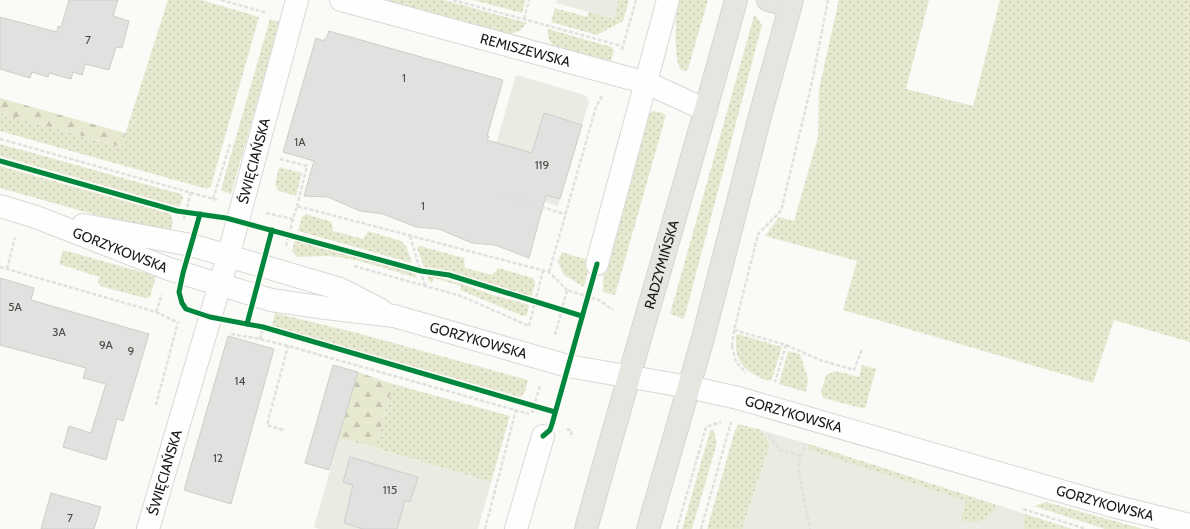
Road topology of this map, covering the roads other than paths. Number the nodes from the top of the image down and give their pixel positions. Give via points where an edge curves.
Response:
1 (297, 0) edge
2 (341, 0) edge
3 (668, 0) edge
4 (736, 0) edge
5 (768, 0) edge
6 (791, 3) edge
7 (646, 83) junction
8 (706, 110) junction
9 (0, 206) edge
10 (36, 217) junction
11 (228, 257) junction
12 (597, 264) road end
13 (219, 284) junction
14 (394, 316) junction
15 (629, 377) junction
16 (689, 387) junction
17 (547, 430) road end
18 (1190, 525) edge
19 (148, 529) edge
20 (516, 529) edge
21 (586, 529) edge
22 (648, 529) edge

1 - 11 street, ŚWIĘCIAŃSKA
2 - 7 street, REMISZEWSKA
3 - 7 street
4 - 8 main road, RADZYMIŃSKA
5 - 6 main road
6 - 16 main road
7 - 8 street, REMISZEWSKA
7 - 12 street
8 - 15 main road, RADZYMIŃSKA
9 - 10 street, GORZYKOWSKA
10 - 11 street, GORZYKOWSKA via 177,242
10 - 13 street, GORZYKOWSKA via 169,269
11 - 13 street, ŚWIĘCIAŃSKA
11 - 14 street, GORZYKOWSKA via 340,289
13 - 14 street, GORZYKOWSKA via 272,300
13 - 19 street, ŚWIĘCIAŃSKA
14 - 15 street, GORZYKOWSKA via 568,366
15 - 16 street, GORZYKOWSKA
15 - 21 main road, RADZYMIŃSKA
16 - 18 street, GORZYKOWSKA via 759,403 1113,506
16 - 22 main road
17 - 20 street

